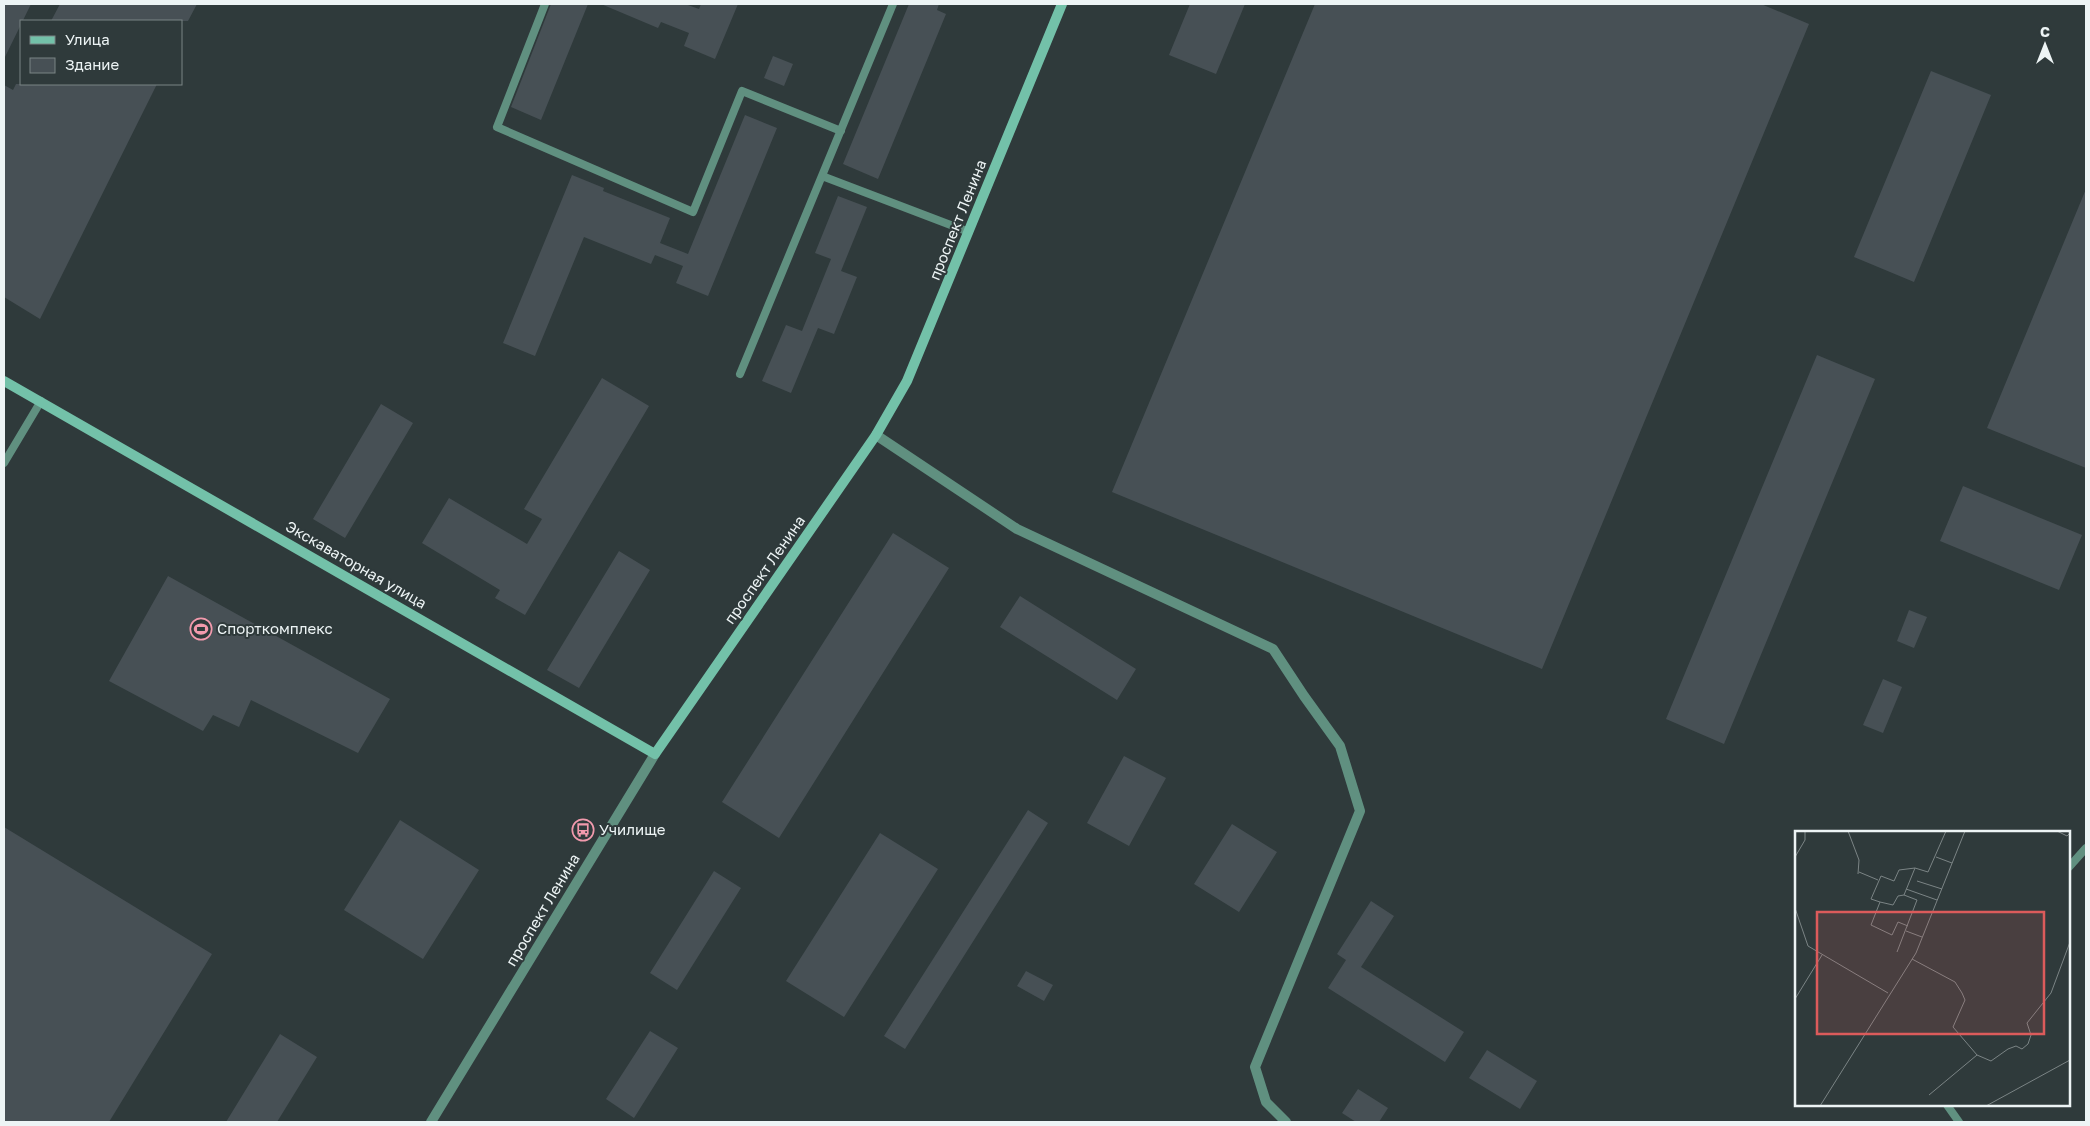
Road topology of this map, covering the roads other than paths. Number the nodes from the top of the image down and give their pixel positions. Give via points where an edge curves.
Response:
1 (545, 4) edge
2 (893, 4) edge
3 (1062, 4) edge
4 (841, 131) junction
5 (822, 176) junction
6 (969, 232) junction
7 (740, 374) dead end
8 (4, 381) edge
9 (42, 401) junction
10 (876, 436) junction
11 (4, 462) edge
12 (655, 754) junction
13 (2086, 848) edge
14 (2070, 867) edge
15 (1948, 1106) edge
16 (431, 1122) edge
17 (1286, 1122) edge
18 (1959, 1122) edge

1 - 4 lane via 497,127 693,212 742,91
2 - 4 lane
3 - 6 street, проспект Ленина
4 - 5 lane
5 - 6 lane
5 - 7 lane
6 - 10 street, проспект Ленина via 907,381
8 - 9 street, Экскаваторная улица
9 - 11 lane
9 - 12 street, Экскаваторная улица
10 - 12 street, проспект Ленина
10 - 17 street via 1017,529 1273,649 1340,746 1360,811 1255,1067 1266,1102
12 - 16 street, проспект Ленина
13 - 14 lane
15 - 18 lane

